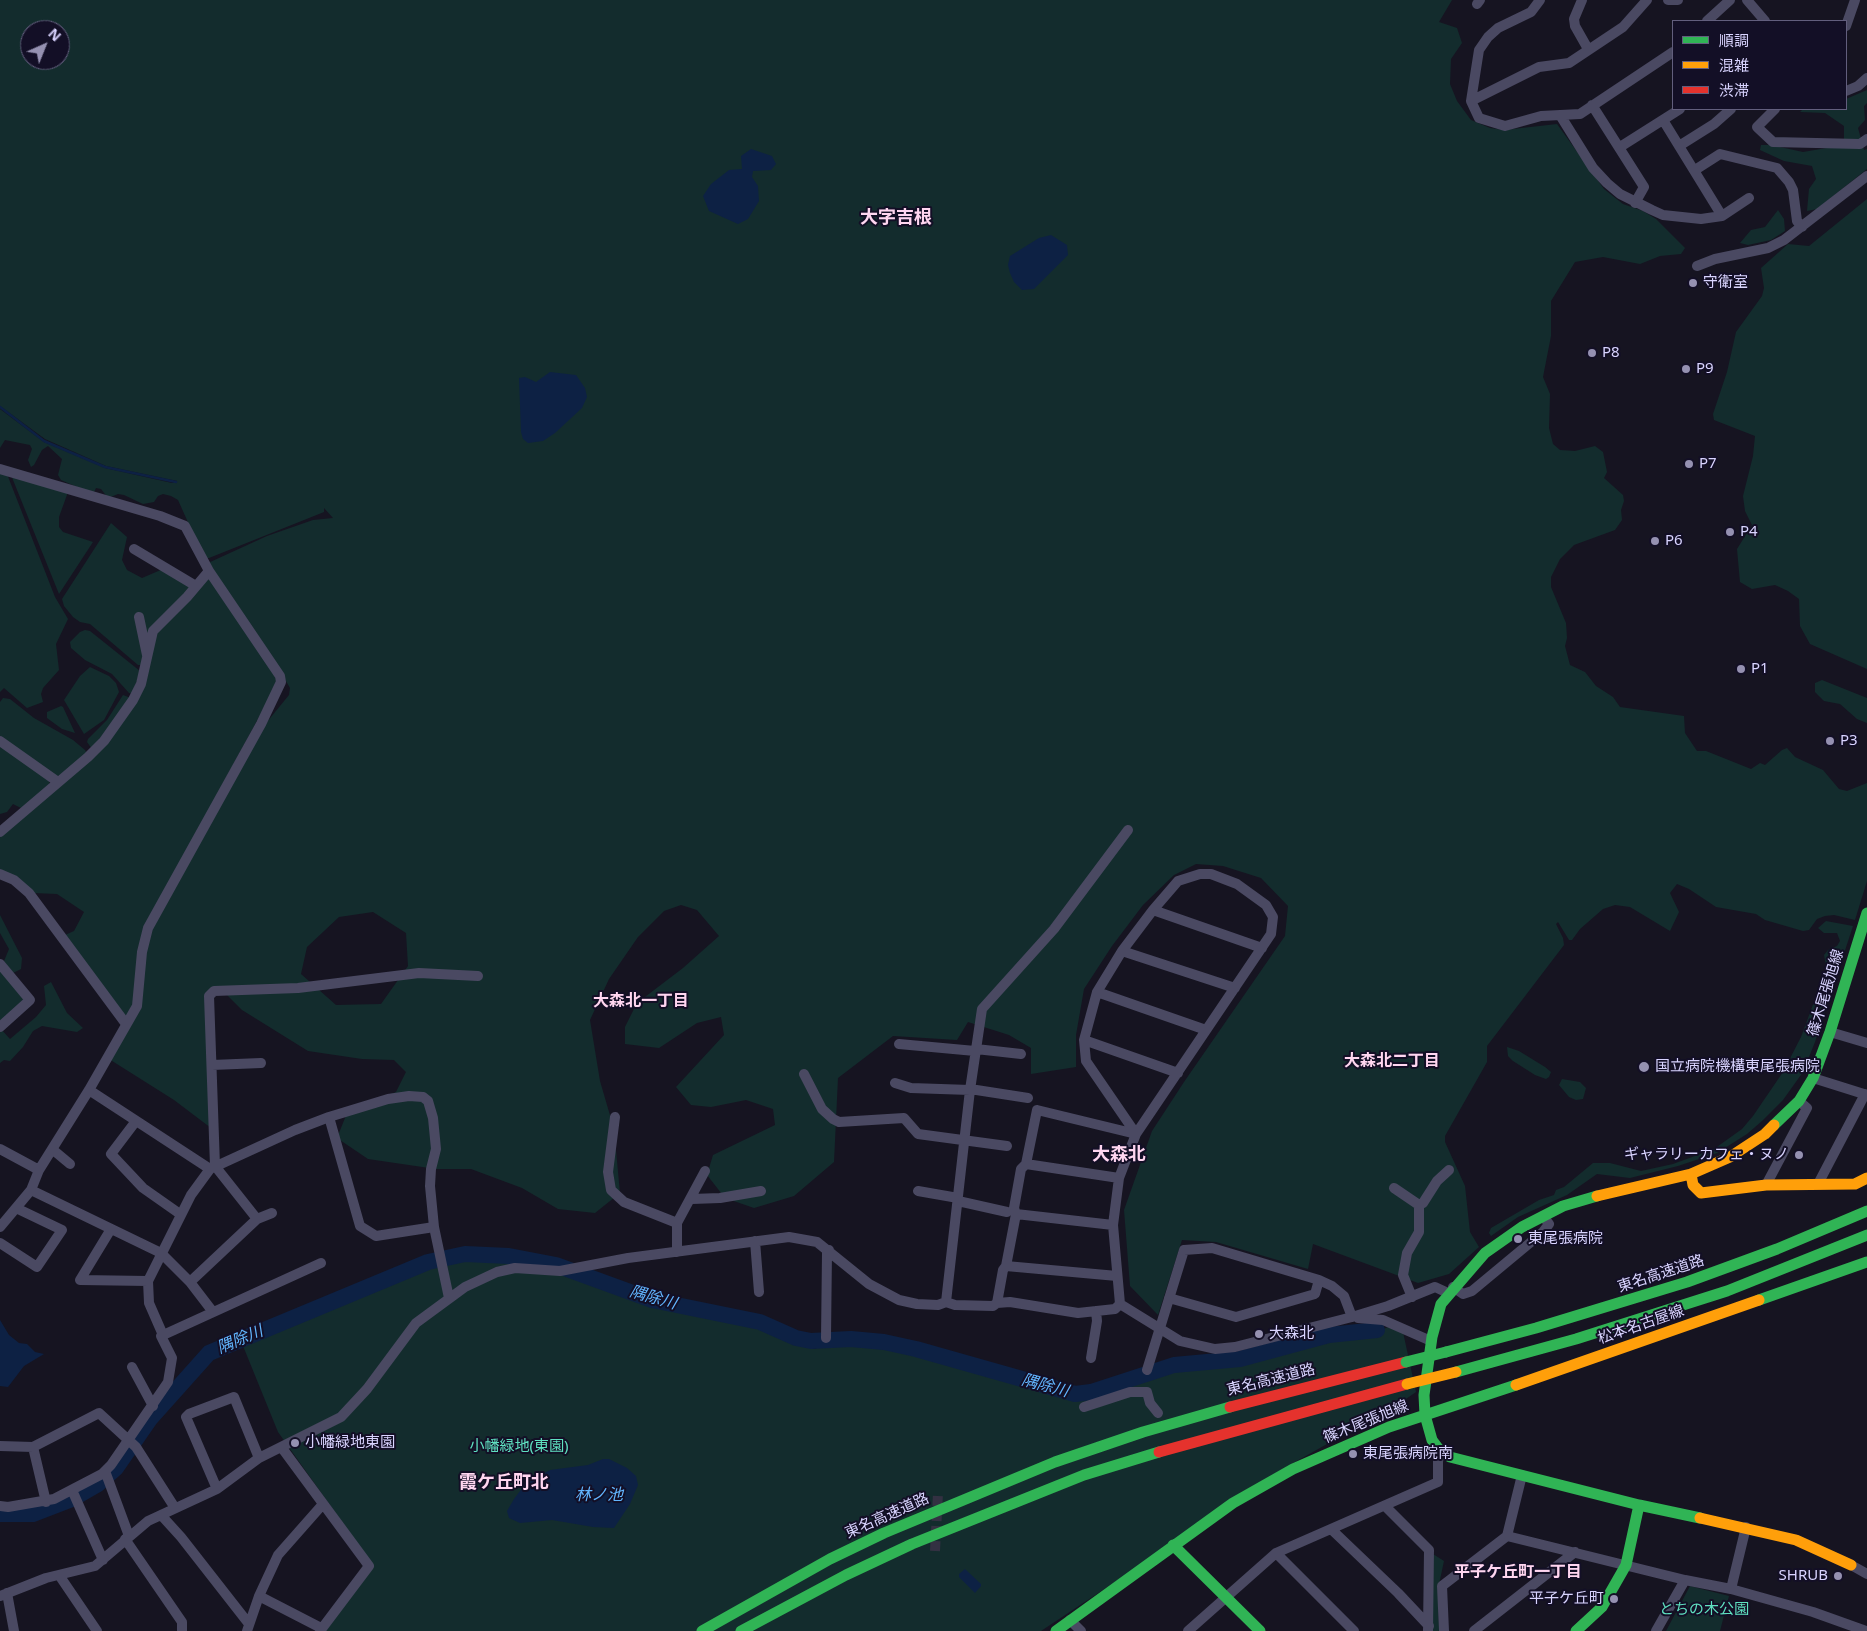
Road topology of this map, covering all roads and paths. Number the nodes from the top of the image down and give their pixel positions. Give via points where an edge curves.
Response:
1 (1540, 0) edge
2 (1582, 0) edge
3 (1647, 0) edge
4 (1668, 0) edge
5 (1678, 0) edge
6 (1730, 0) edge
7 (1747, 0) edge
8 (1855, 0) edge
9 (1708, 20) edge
10 (1764, 20) edge
11 (1847, 23) edge
12 (1588, 49) junction
13 (1672, 53) edge
14 (1867, 78) edge
15 (1847, 91) edge
16 (1471, 101) junction
17 (1592, 105) junction
18 (1679, 110) edge
19 (1730, 110) edge
20 (1774, 110) edge
21 (1560, 115) junction
22 (1664, 120) junction
23 (1867, 139) edge
24 (1679, 146) junction
25 (1620, 147) junction
26 (1695, 170) junction
27 (1867, 176) edge
28 (1749, 198) dead end
29 (1636, 203) junction
30 (1722, 216) junction
31 (1802, 227) junction
32 (1697, 266) dead end
33 (0, 469) edge
34 (134, 549) dead end
35 (208, 571) junction
36 (196, 586) junction
37 (139, 617) dead end
38 (148, 657) junction
39 (0, 741) edge
40 (58, 782) junction
41 (1128, 830) dead end
42 (0, 832) edge
43 (0, 874) edge
44 (1153, 910) junction
45 (1867, 913) edge
46 (1863, 941) edge
47 (1262, 948) junction
48 (1122, 951) junction
49 (0, 964) edge
50 (478, 976) dead end
51 (1235, 988) junction
52 (1097, 992) junction
53 (126, 1024) junction
54 (0, 1027) edge
55 (1206, 1030) junction
56 (1830, 1032) junction
57 (1084, 1040) junction
58 (1867, 1043) edge
59 (899, 1044) dead end
60 (975, 1050) junction
61 (1021, 1054) dead end
62 (261, 1063) dead end
63 (212, 1064) junction
64 (1178, 1073) junction
65 (804, 1074) dead end
66 (1813, 1078) junction
67 (895, 1083) dead end
68 (89, 1090) junction
69 (970, 1090) junction
70 (1866, 1095) edge
71 (1028, 1098) dead end
72 (1798, 1101) junction
73 (329, 1117) junction
74 (615, 1117) dead end
75 (136, 1121) junction
76 (1136, 1134) junction
77 (965, 1139) junction
78 (1007, 1146) dead end
79 (0, 1149) edge
80 (52, 1149) junction
81 (70, 1164) dead end
82 (1026, 1164) junction
83 (212, 1168) junction
84 (39, 1170) junction
85 (1449, 1170) dead end
86 (704, 1171) dead end
87 (1691, 1174) junction
88 (1119, 1178) junction
89 (1867, 1178) edge
90 (1818, 1184) junction
91 (1766, 1185) junction
92 (1394, 1188) dead end
93 (32, 1190) junction
94 (761, 1191) dead end
95 (918, 1191) dead end
96 (692, 1199) junction
97 (958, 1200) junction
98 (1419, 1205) junction
99 (16, 1208) junction
100 (1867, 1211) edge
101 (272, 1213) dead end
102 (1011, 1213) junction
103 (180, 1214) junction
104 (1543, 1216) junction
105 (257, 1219) junction
106 (677, 1223) junction
107 (0, 1225) edge
108 (1113, 1225) junction
109 (434, 1227) junction
110 (111, 1229) junction
111 (1867, 1234) edge
112 (755, 1241) junction
113 (0, 1243) edge
114 (829, 1250) junction
115 (677, 1252) junction
116 (161, 1253) junction
117 (1867, 1262) edge
118 (321, 1263) dead end
119 (1006, 1266) junction
120 (1117, 1276) junction
121 (1319, 1280) junction
122 (148, 1281) junction
123 (190, 1282) junction
124 (1450, 1290) junction
125 (759, 1292) dead end
126 (1412, 1297) junction
127 (449, 1298) junction
128 (1170, 1298) junction
129 (946, 1302) junction
130 (997, 1303) junction
131 (1120, 1304) junction
132 (214, 1312) junction
133 (1096, 1312) junction
134 (1352, 1317) junction
135 (1160, 1328) junction
136 (163, 1335) junction
137 (826, 1338) dead end
138 (1431, 1341) junction
139 (1091, 1358) dead end
140 (132, 1367) dead end
141 (1147, 1370) dead end
142 (153, 1406) junction
143 (1084, 1407) dead end
144 (1158, 1413) dead end
145 (1425, 1415) junction
146 (132, 1442) junction
147 (0, 1446) edge
148 (33, 1447) junction
149 (282, 1448) junction
150 (1441, 1452) junction
151 (259, 1458) junction
152 (107, 1475) junction
153 (1522, 1476) junction
154 (217, 1489) junction
155 (74, 1494) junction
156 (46, 1502) junction
157 (324, 1504) junction
158 (1640, 1505) junction
159 (0, 1506) edge
160 (1385, 1506) junction
161 (175, 1508) junction
162 (161, 1515) junction
163 (1746, 1527) junction
164 (1332, 1529) junction
165 (1507, 1536) junction
166 (127, 1538) junction
167 (1174, 1545) junction
168 (1575, 1552) junction
169 (1276, 1553) junction
170 (103, 1560) junction
171 (1626, 1565) junction
172 (1851, 1566) joint
173 (1867, 1574) edge
174 (59, 1575) junction
175 (1685, 1580) junction
176 (1731, 1589) junction
177 (3, 1594) edge
178 (259, 1596) junction
179 (1226, 1596) junction
180 (1070, 1620) junction
181 (248, 1628) edge
182 (1864, 1628) edge
183 (320, 1629) edge
184 (1348, 1629) edge
185 (1429, 1629) edge
186 (742, 1630) edge
187 (14, 1631) edge
188 (97, 1631) edge
189 (182, 1631) edge
190 (702, 1631) edge
191 (1056, 1631) edge
192 (1081, 1631) edge
193 (1188, 1631) edge
194 (1260, 1631) edge
195 (1444, 1631) edge
196 (1474, 1631) edge
197 (1576, 1631) edge
198 (1656, 1631) edge

1 - 16 street via 1531,12 1504,24 1488,37 1477,56
2 - 12 street via 1574,19
3 - 12 street via 1623,27
4 - 5 street
6 - 9 street
7 - 10 street
8 - 11 street
12 - 16 street via 1569,63 1539,67
13 - 17 street
14 - 15 street
16 - 21 street via 1479,118 1505,126 1541,116
17 - 21 street via 1580,114
17 - 25 street
18 - 22 street
19 - 24 street
20 - 23 street via 1757,126 1773,142 1860,144
21 - 29 street via 1593,168 1620,194
22 - 24 street
22 - 25 street
24 - 26 street
25 - 29 street via 1644,187
26 - 30 street
26 - 31 street via 1720,154 1776,168 1790,182 1797,221
27 - 31 street
28 - 30 street
29 - 30 street via 1663,215 1701,219
31 - 32 street via 1768,248 1714,259
33 - 35 street via 185,526
34 - 36 street
35 - 36 street
35 - 53 street via 280,676 280,682 261,724 148,928 142,952 140,997
36 - 38 street via 153,632
37 - 38 street
38 - 40 street via 141,684 118,723 88,757
39 - 40 street
40 - 42 street
41 - 60 street via 1054,929 982,1009
43 - 53 street via 14,880 29,893
44 - 47 street
44 - 47 street via 1178,881 1211,874 1237,884 1266,905 1272,917 1271,934
44 - 48 street
45 - 46 main road, 篠木尾張旭線
46 - 56 main road, 篠木尾張旭線
47 - 51 street
48 - 51 street
48 - 52 street
49 - 54 street via 30,1000
50 - 63 street via 420,973 298,988 214,991 209,996
51 - 55 street
52 - 55 street
52 - 57 street
53 - 68 street
55 - 64 street
56 - 58 street
56 - 66 main road, 篠木尾張旭線
57 - 64 street
57 - 76 street via 1086,1061
59 - 60 street
60 - 61 street
60 - 69 street
62 - 63 street
63 - 83 street
64 - 76 street
65 - 77 street via 822,1108 840,1122 904,1118 918,1134
66 - 70 street
66 - 72 main road, 篠木尾張旭線
67 - 69 street via 911,1088
68 - 75 street
68 - 80 street
69 - 71 street
69 - 77 street
70 - 90 street
72 - 87 main road, 篠木尾張旭線 via 1749,1146
72 - 91 street via 1807,1108
73 - 83 street
73 - 109 street via 360,1226 376,1236
73 - 109 street via 388,1099 416,1096 428,1102 436,1149 431,1169
74 - 106 street via 608,1172 611,1190 624,1202
75 - 83 street
75 - 103 street via 111,1154 143,1188
76 - 82 street via 1037,1110
76 - 88 street
77 - 78 street
77 - 97 street
79 - 84 street
80 - 81 street
80 - 84 street
82 - 88 street
82 - 102 street via 1021,1169
83 - 103 street
83 - 105 street
84 - 93 street
85 - 98 street
86 - 96 street
87 - 91 main road via 1693,1185 1701,1192
87 - 104 main road, 篠木尾張旭線 via 1595,1196
88 - 108 street
89 - 90 main road via 1855,1184
90 - 91 main road
92 - 98 street
93 - 99 street
93 - 110 street
94 - 96 street
95 - 97 street
96 - 106 street
97 - 102 street
97 - 129 street
98 - 126 street via 1419,1232 1407,1253 1403,1275
99 - 107 street
99 - 113 street via 62,1230 37,1267
100 - 190 main road, 東名高速道路, bridge via 1712,1274 1536,1328 1217,1410 1055,1462 884,1533 782,1585
101 - 105 street
102 - 108 street
102 - 119 street
103 - 116 street
104 - 124 main road, 篠木尾張旭線 via 1485,1253
104 - 124 street via 1549,1224 1543,1232 1472,1291 1463,1294
105 - 123 street
106 - 115 street
108 - 120 street
109 - 127 street
110 - 116 street
110 - 122 street via 80,1280
111 - 186 main road, bridge via 1727,1291 1576,1339 1216,1435 1084,1474 912,1544
112 - 114 street via 800,1237
112 - 115 street
112 - 125 street
114 - 129 street via 869,1284 899,1300 938,1305
114 - 137 street
115 - 127 street via 560,1271 515,1268 481,1278
116 - 122 street
116 - 123 street
117 - 145 main road, 松本名古屋線
118 - 132 street
119 - 120 street
119 - 130 street
120 - 131 street
121 - 128 street via 1315,1294 1236,1317
121 - 128 street via 1212,1248 1184,1250
121 - 134 street via 1344,1296
122 - 136 street via 149,1303
123 - 132 street
124 - 126 street via 1435,1287
124 - 138 main road, 篠木尾張旭線 via 1436,1320
126 - 134 street
127 - 149 street via 416,1323 367,1389 340,1417
128 - 135 street
129 - 130 street via 993,1306
130 - 133 street via 1010,1302 1078,1313
131 - 133 street via 1114,1310
131 - 135 street
132 - 136 street
133 - 139 street
134 - 135 street via 1235,1347 1215,1349 1180,1341
134 - 138 street via 1383,1320
135 - 141 street
136 - 142 street via 172,1358 168,1382
138 - 145 main road, 篠木尾張旭線 via 1424,1395
140 - 142 street
142 - 146 street
143 - 144 street via 1130,1392 1147,1392
145 - 150 main road via 1432,1440
145 - 167 main road, 篠木尾張旭線 via 1293,1469 1246,1494
146 - 148 street via 99,1413
146 - 152 street
146 - 161 street
147 - 148 street
148 - 156 street
149 - 151 street
149 - 157 street
150 - 153 main road
150 - 160 street via 1438,1482
151 - 154 street
151 - 154 street via 234,1397 189,1414 186,1417
152 - 155 street
152 - 166 street
153 - 158 main road
153 - 165 street
154 - 161 street
155 - 156 street
155 - 170 street
156 - 159 street
157 - 178 street via 278,1556
157 - 183 street via 369,1566
158 - 163 main road
158 - 171 main road
160 - 164 street
160 - 185 street via 1429,1550
161 - 162 street
162 - 166 street
162 - 181 street
163 - 172 main road via 1796,1540
163 - 176 street
164 - 169 street
164 - 185 street via 1398,1593
165 - 168 street
165 - 195 street via 1442,1586
166 - 170 street
166 - 189 street via 182,1622
167 - 179 main road
167 - 180 main road, 篠木尾張旭線
168 - 171 street
168 - 196 street
169 - 179 street
169 - 184 street
170 - 174 street via 95,1566
171 - 175 street
171 - 197 main road via 1602,1607
172 - 173 street
174 - 177 street
174 - 188 street
175 - 176 street
175 - 198 street
176 - 182 street
177 - 187 street
178 - 181 street
178 - 183 street
179 - 193 street
179 - 194 main road
180 - 191 main road, 篠木尾張旭線
180 - 192 street

